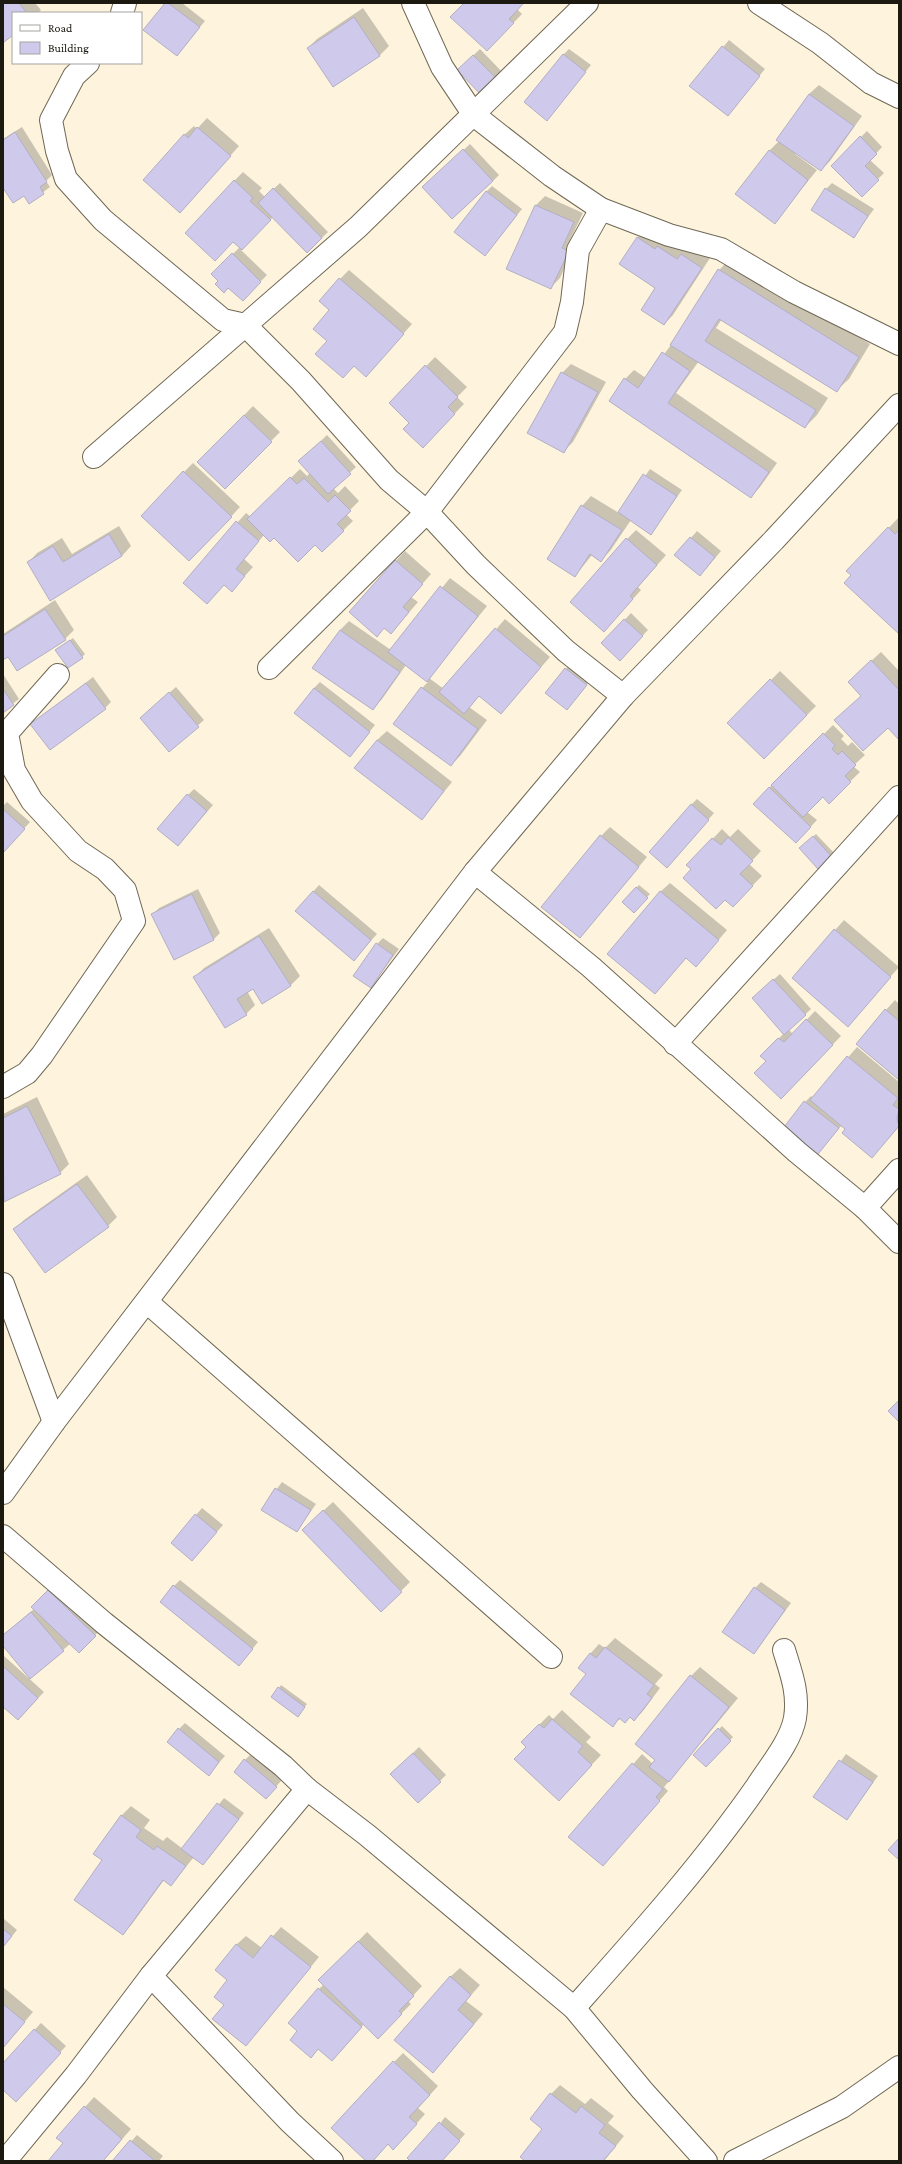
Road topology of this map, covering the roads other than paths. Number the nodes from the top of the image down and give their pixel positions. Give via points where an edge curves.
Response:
1 (413, 3) edge
2 (587, 3) edge
3 (759, 3) edge
4 (87, 64) edge
5 (899, 97) edge
6 (474, 115) junction
7 (601, 209) junction
8 (246, 325) junction
9 (899, 344) edge
10 (899, 405) edge
11 (94, 457) dead end
12 (428, 512) junction
13 (269, 668) dead end
14 (58, 674) dead end
15 (623, 696) junction
16 (899, 797) edge
17 (475, 872) junction
18 (675, 1044) junction
19 (3, 1087) edge
20 (899, 1170) edge
21 (865, 1208) junction
22 (899, 1242) edge
23 (3, 1284) edge
24 (147, 1302) junction
25 (54, 1422) junction
26 (3, 1493) edge
27 (3, 1536) edge
28 (784, 1650) dead end
29 (551, 1657) dead end
30 (307, 1789) junction
31 (151, 1976) junction
32 (574, 2008) junction
33 (899, 2067) edge
34 (10, 2155) edge
35 (332, 2161) edge
36 (706, 2161) edge
37 (735, 2161) edge

1 - 6 street via 442,67
2 - 6 street
3 - 5 street via 820,43 871,83
4 - 8 street via 74,76 51,120 66,179 103,220 223,320
6 - 7 street via 552,176
6 - 8 street via 358,227
7 - 9 street via 669,235 721,249 794,292
7 - 12 street via 578,250 572,302 565,332
8 - 11 street
8 - 12 street via 301,381 390,480
10 - 15 street via 774,540
12 - 13 street
12 - 15 street via 476,565 560,645
14 - 19 street via 7,733 14,770 32,801 78,851 105,869 125,890 134,921 42,1055 27,1074
15 - 17 street
16 - 18 street
17 - 18 street via 591,967
17 - 24 street
18 - 21 street
20 - 21 street
21 - 22 street
23 - 25 street
24 - 25 street
24 - 29 street
25 - 26 street
27 - 30 street via 104,1624 283,1766
28 - 32 street via 796,1687 795,1718 782,1749 733,1821 650,1922
30 - 31 street
30 - 32 street
31 - 34 street via 76,2075
31 - 35 street via 290,2122
32 - 36 street via 642,2090
33 - 37 street via 842,2107

